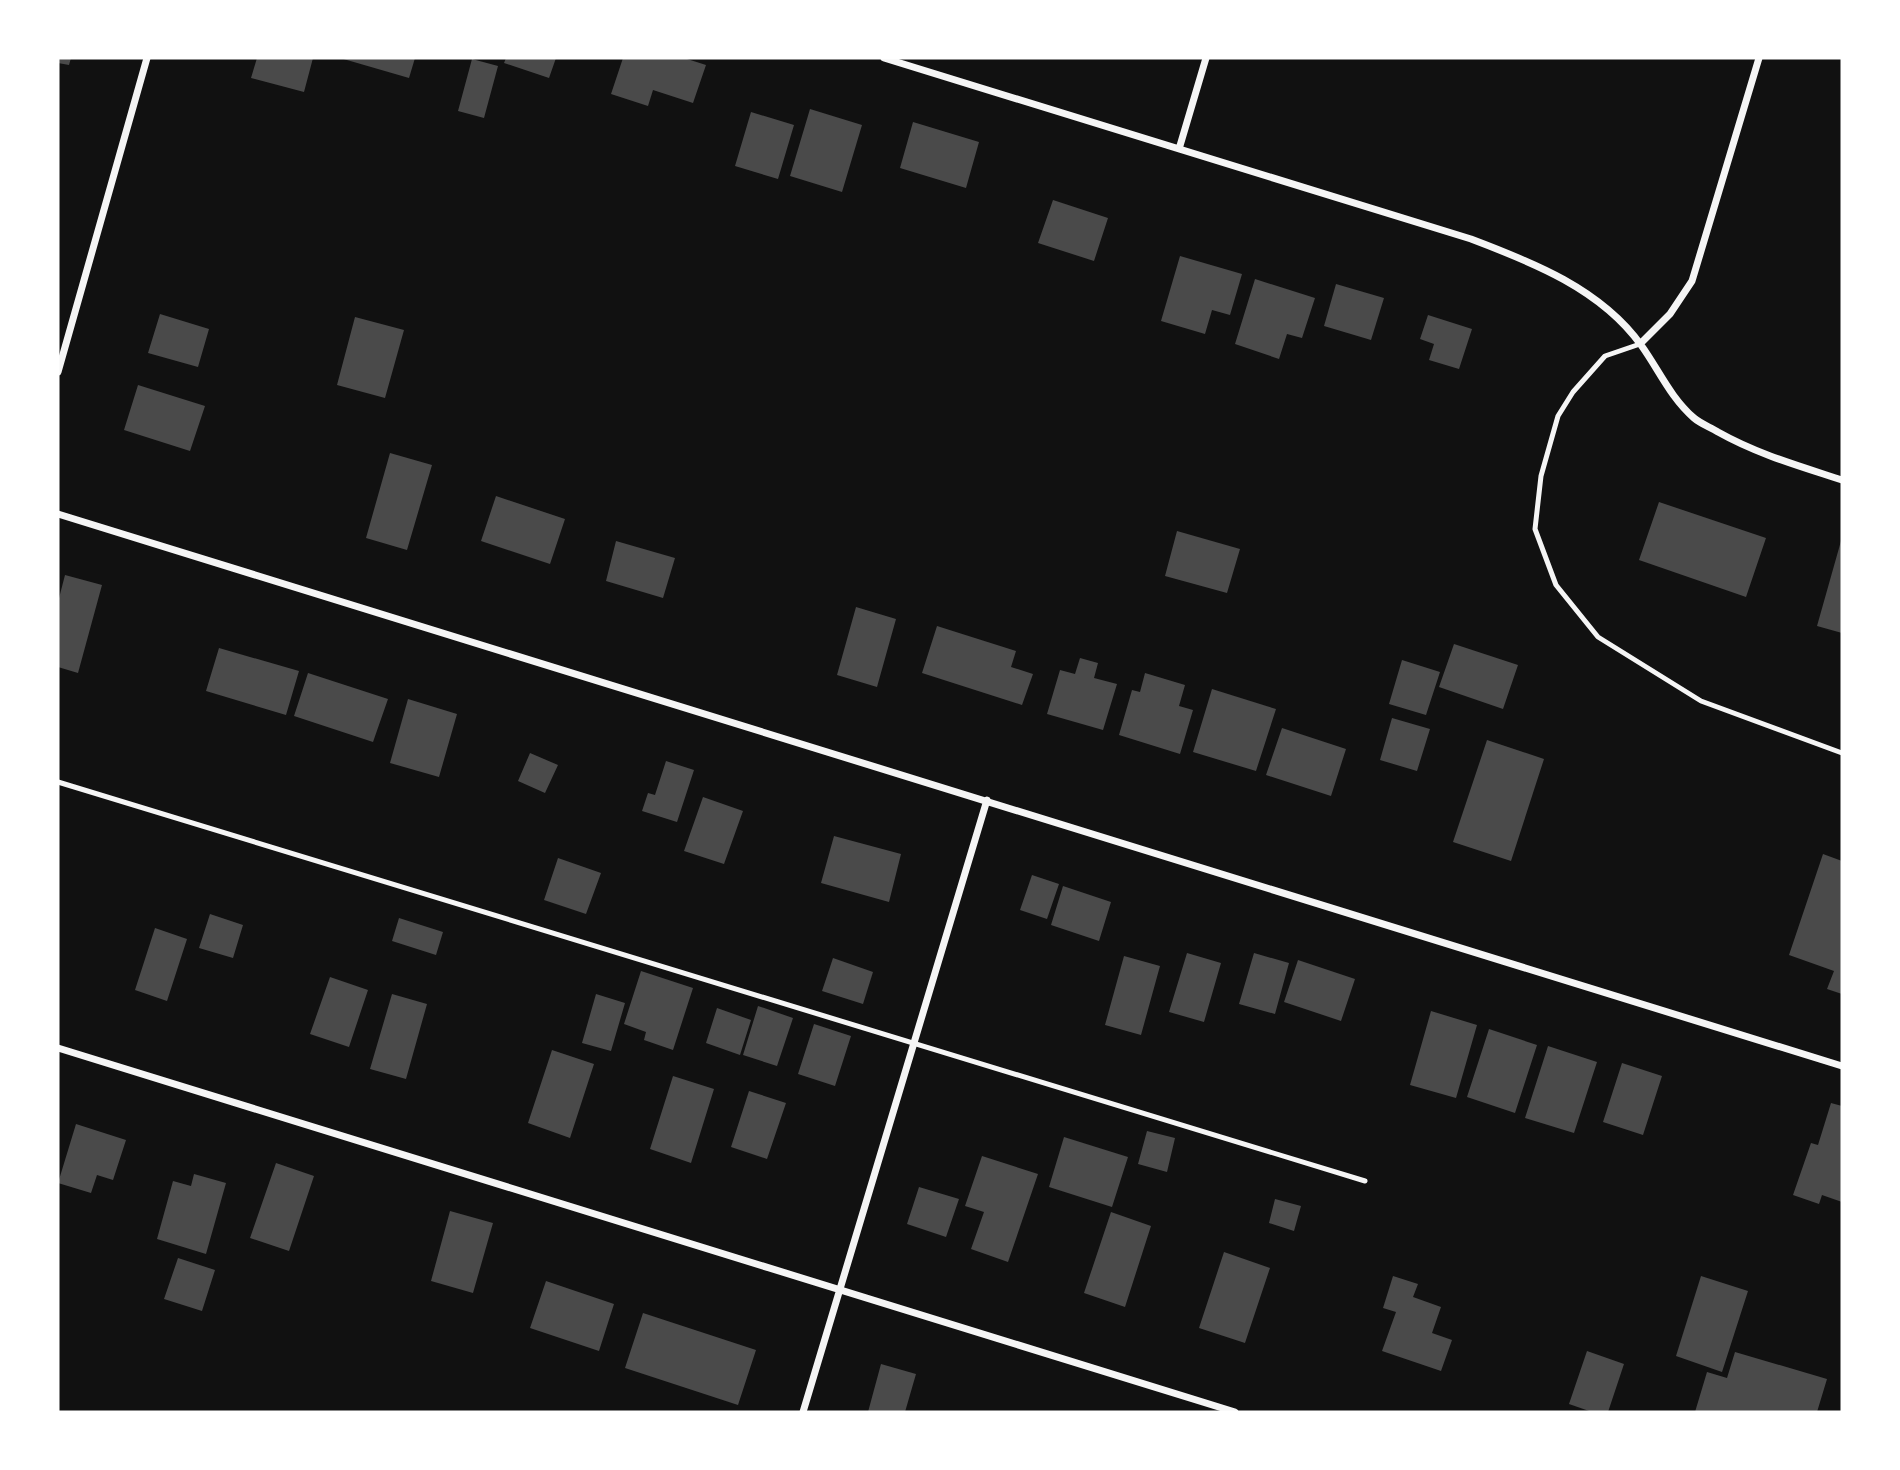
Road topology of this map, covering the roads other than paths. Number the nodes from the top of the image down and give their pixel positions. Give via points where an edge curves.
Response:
1 (147, 58) edge
2 (884, 58) edge
3 (1206, 58) edge
4 (1759, 58) edge
5 (1179, 149) junction
6 (1640, 344) junction
7 (58, 372) edge
8 (1842, 480) edge
9 (58, 514) edge
10 (1842, 753) edge
11 (58, 782) edge
12 (987, 800) junction
13 (914, 1041) junction
14 (58, 1048) edge
15 (1842, 1066) edge
16 (1366, 1181) dead end
17 (838, 1290) junction
18 (803, 1412) edge
19 (1235, 1412) edge

1 - 7 street
2 - 5 street
3 - 5 street
4 - 6 street via 1692,281 1670,314
5 - 6 street via 1520,258 1561,278 1608,310
6 - 8 street via 1667,389 1696,419 1746,448
6 - 10 lane via 1605,356 1559,416 1541,476 1535,529 1556,585 1598,637 1701,701
9 - 12 street
11 - 13 lane
12 - 13 street
12 - 15 street
13 - 16 lane
13 - 17 street
14 - 17 street
17 - 18 street
17 - 19 street

